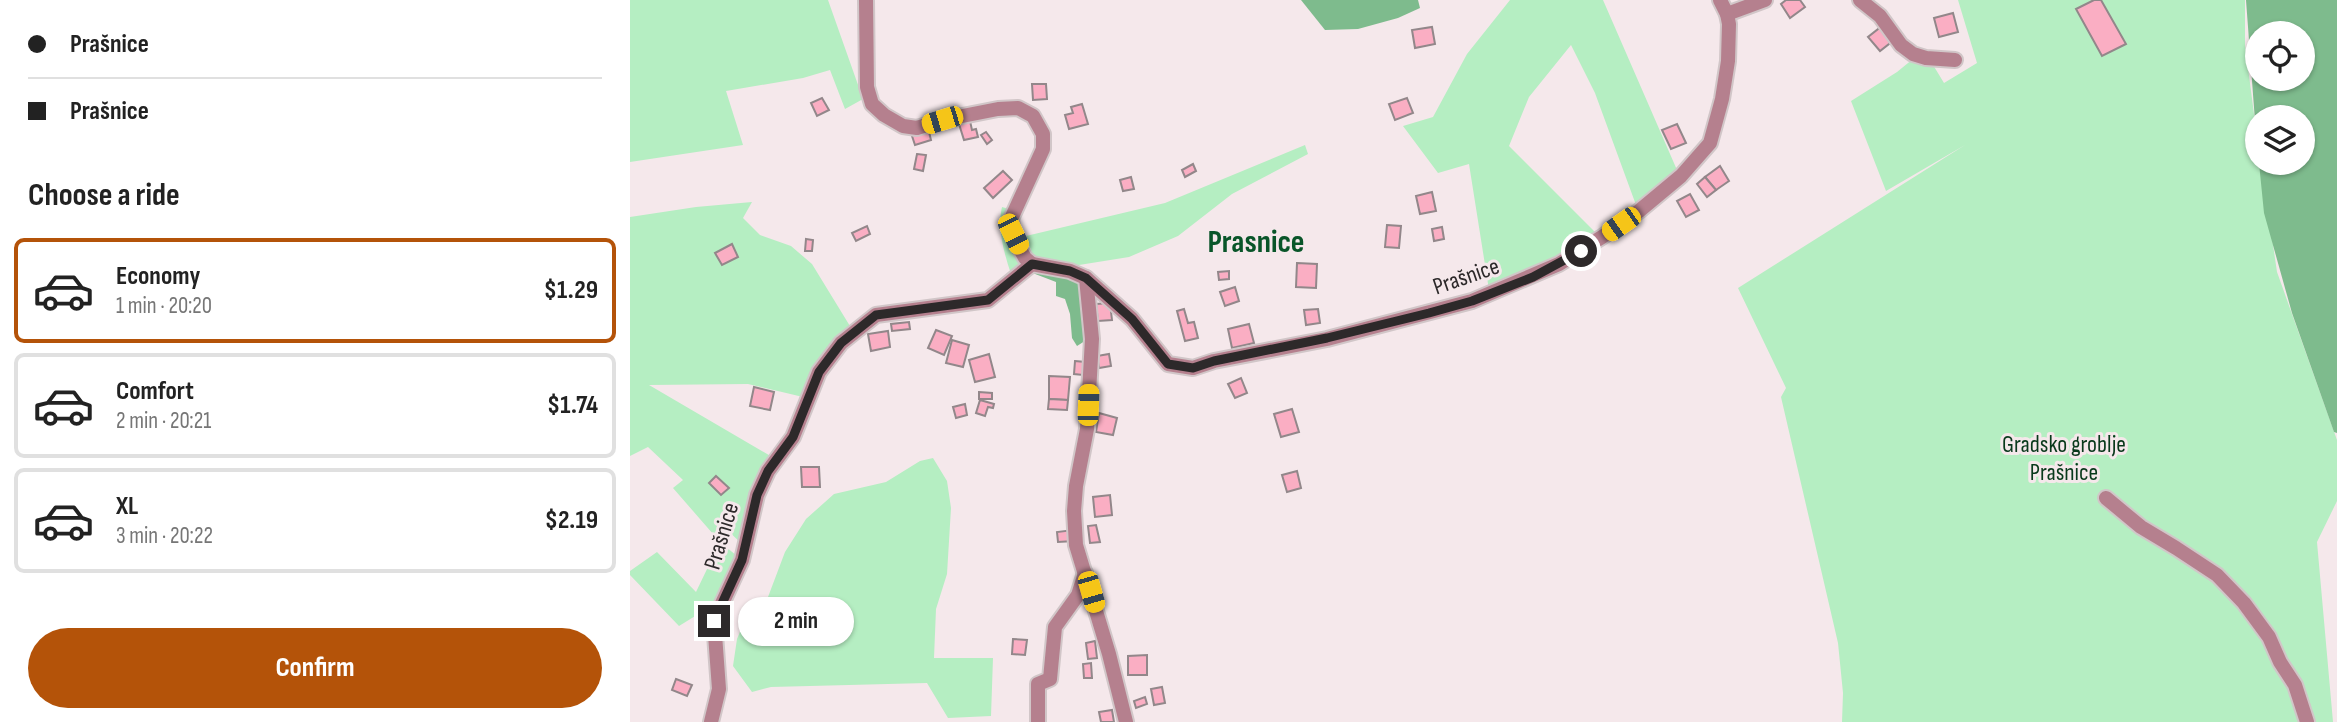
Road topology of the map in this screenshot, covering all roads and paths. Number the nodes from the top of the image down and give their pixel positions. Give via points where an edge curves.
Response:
1 (866, 0) edge
2 (1720, 0) edge
3 (1765, 0) edge
4 (1860, 0) edge
5 (1727, 14) junction
6 (1955, 60) dead end
7 (1032, 264) junction
8 (1086, 278) junction
9 (2106, 498) dead end
10 (1086, 571) junction
11 (711, 722) edge
12 (1038, 722) edge
13 (1126, 722) edge
14 (2307, 722) edge

1 - 7 street via 867,87 872,104 884,116 917,128 998,109 1018,108 1033,116 1043,134 1043,149 1011,219 1016,241
2 - 5 street, Prašnice
3 - 5 street
4 - 6 street via 1913,54
5 - 8 street, Prašnice via 1728,61 1710,143 1681,176 1639,211 1533,277 1472,301 1193,368 1168,364 1132,319
7 - 8 street, Prašnice
7 - 11 street, Prašnice via 988,300 876,315 841,343 819,372 793,437 757,495 742,560 714,621 719,689
8 - 10 street via 1092,338 1087,429 1074,511 1076,545
9 - 14 street via 2141,527 2217,575 2244,603 2295,685
10 - 12 street via 1078,595 1055,627 1050,680 1038,684
10 - 13 street

